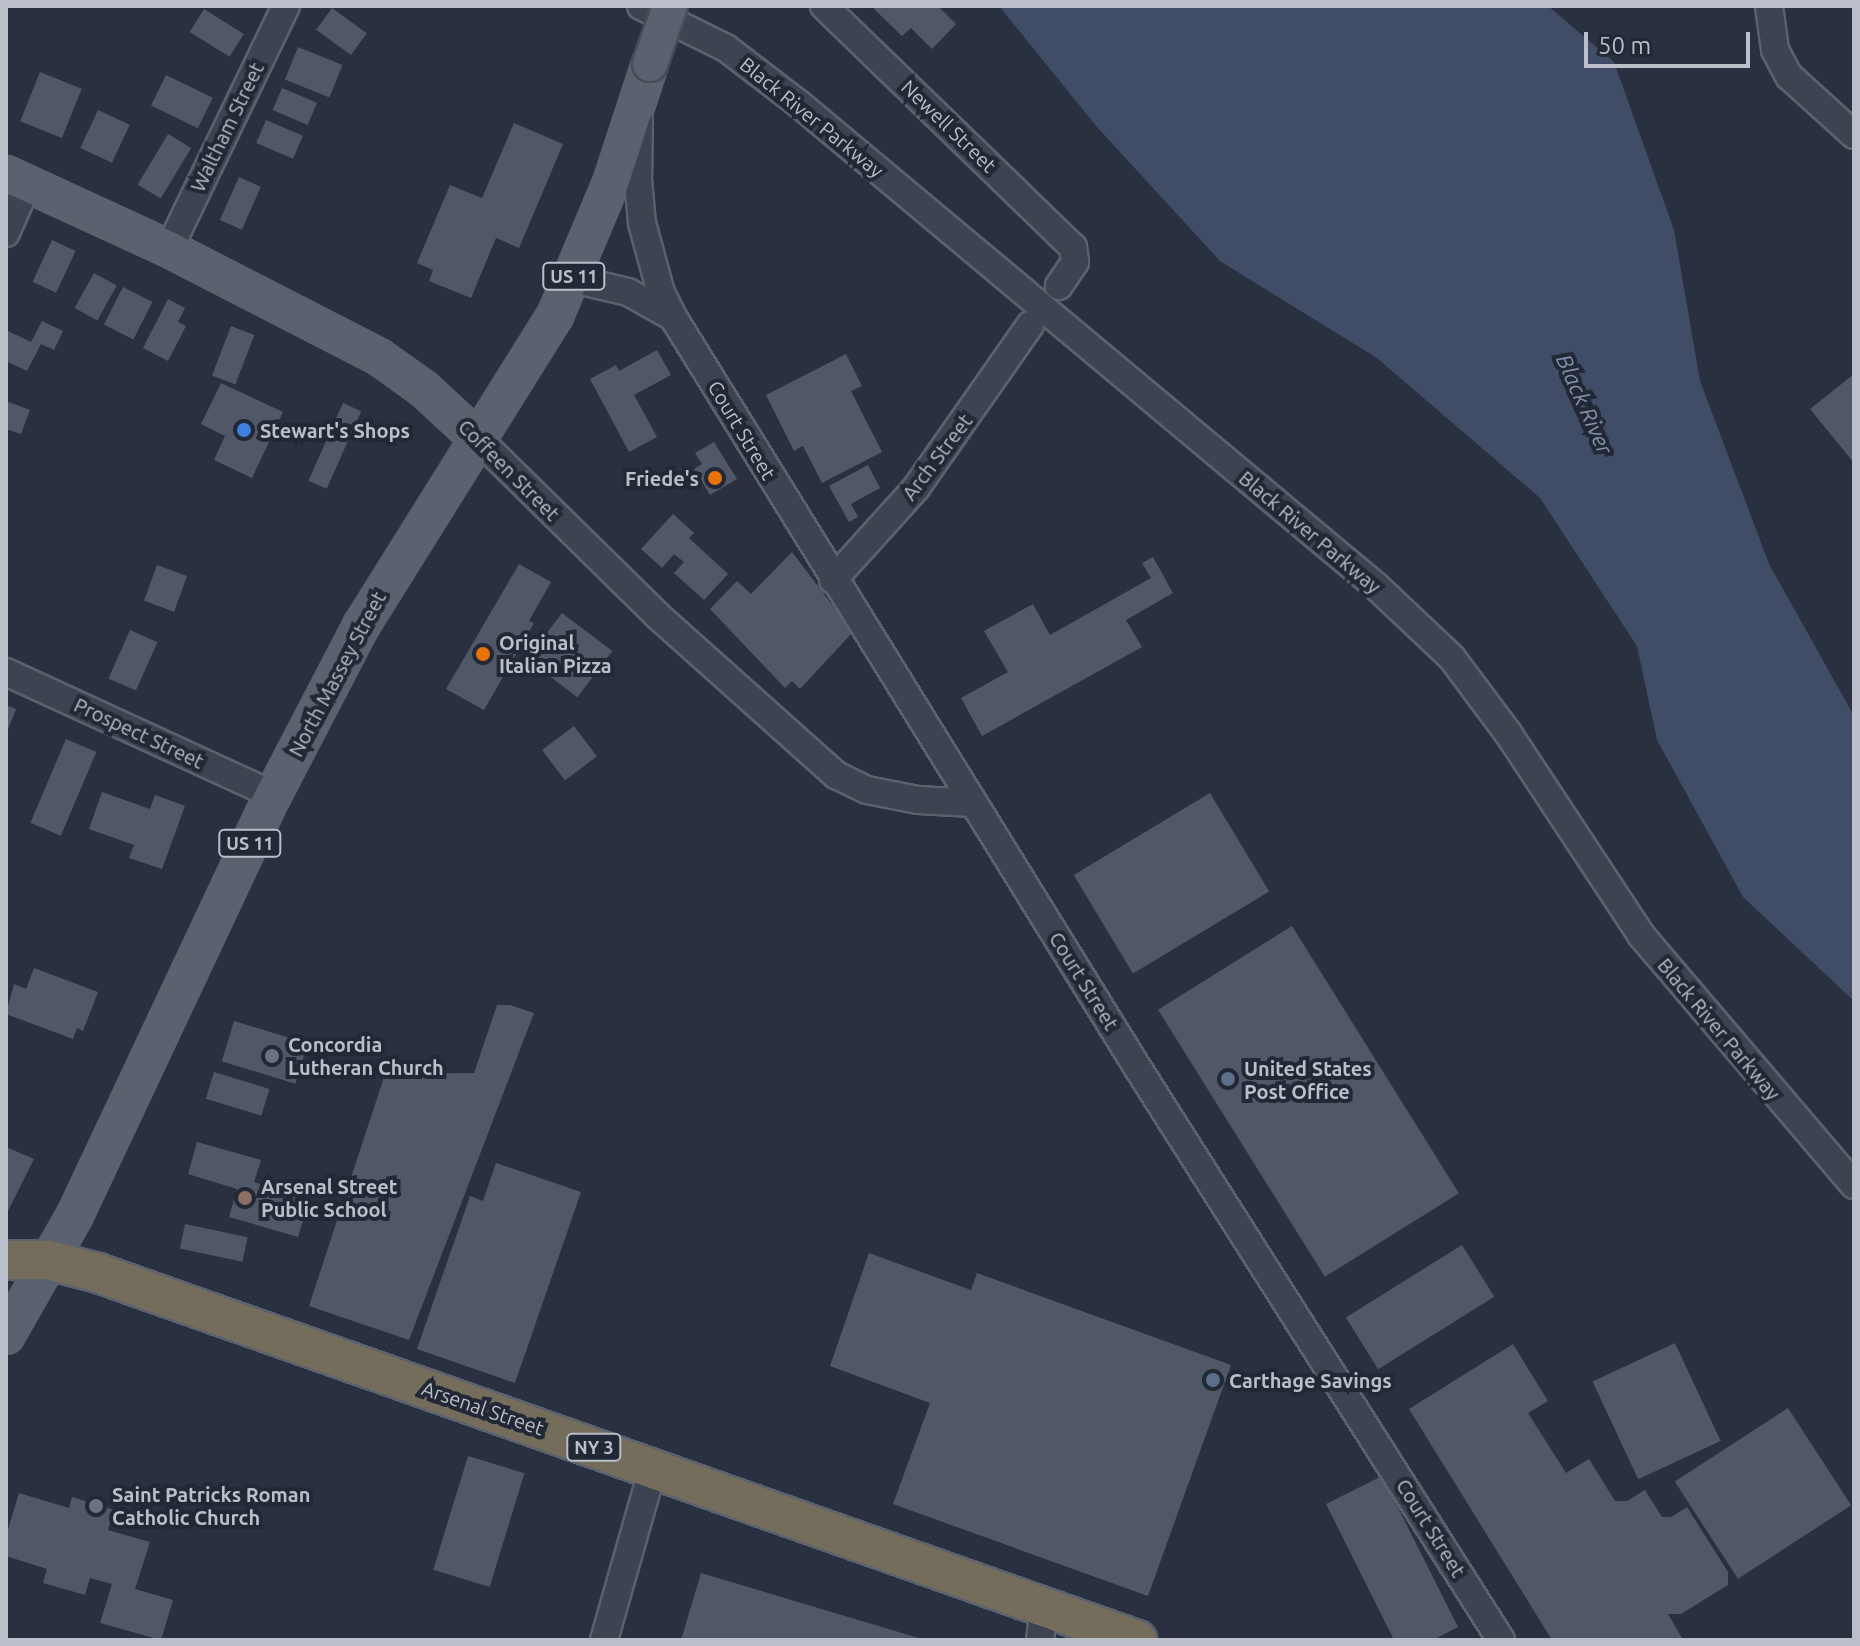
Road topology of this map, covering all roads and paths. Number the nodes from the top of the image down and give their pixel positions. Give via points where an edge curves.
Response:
1 (286, 6) edge
2 (641, 6) edge
3 (670, 6) edge
4 (824, 6) edge
5 (1769, 6) edge
6 (640, 98) junction
7 (1854, 135) edge
8 (17, 179) edge
9 (6, 233) edge
10 (169, 249) junction
11 (573, 279) junction
12 (1059, 286) dead end
13 (673, 317) junction
14 (1030, 325) dead end
15 (477, 438) junction
16 (833, 580) junction
17 (6, 672) edge
18 (273, 795) junction
19 (973, 803) junction
20 (1854, 1185) edge
21 (6, 1260) edge
22 (48, 1260) junction
23 (6, 1336) edge
24 (653, 1468) junction
25 (1042, 1623) edge
26 (1495, 1637) edge
27 (604, 1640) edge
28 (1137, 1640) edge

1 - 10 street, Waltham Street
2 - 20 street, Black River Parkway via 726,48 799,104 1377,587 1452,658 1641,935
3 - 6 main road, US 11, bridge
4 - 12 street, Newell Street via 1073,247 1075,262
5 - 7 street via 1775,50 1789,76
6 - 11 main road, North Massey Street / US 11
6 - 13 street, Court Street via 642,223
8 - 9 street
8 - 10 main road, Coffeen Street
10 - 15 main road, Coffeen Street via 379,357 424,389
11 - 13 street, Court Street via 628,292
11 - 15 main road, North Massey Street / US 11
13 - 16 street, Court Street
14 - 16 street, Arch Street via 916,488
15 - 18 main road, North Massey Street / US 11 via 361,626
15 - 19 street, Coffeen Street via 658,616 836,775 867,790
16 - 19 street, Court Street
17 - 18 street, Prospect Street
18 - 22 main road, North Massey Street / US 11 via 75,1215
19 - 26 street, Court Street
21 - 22 highway, Arsenal Street / NY 3
22 - 23 main road, US 11
22 - 24 highway, Arsenal Street / NY 3
24 - 25 highway, Arsenal Street / NY 3
24 - 27 street
25 - 28 highway, Arsenal Street / NY 3

